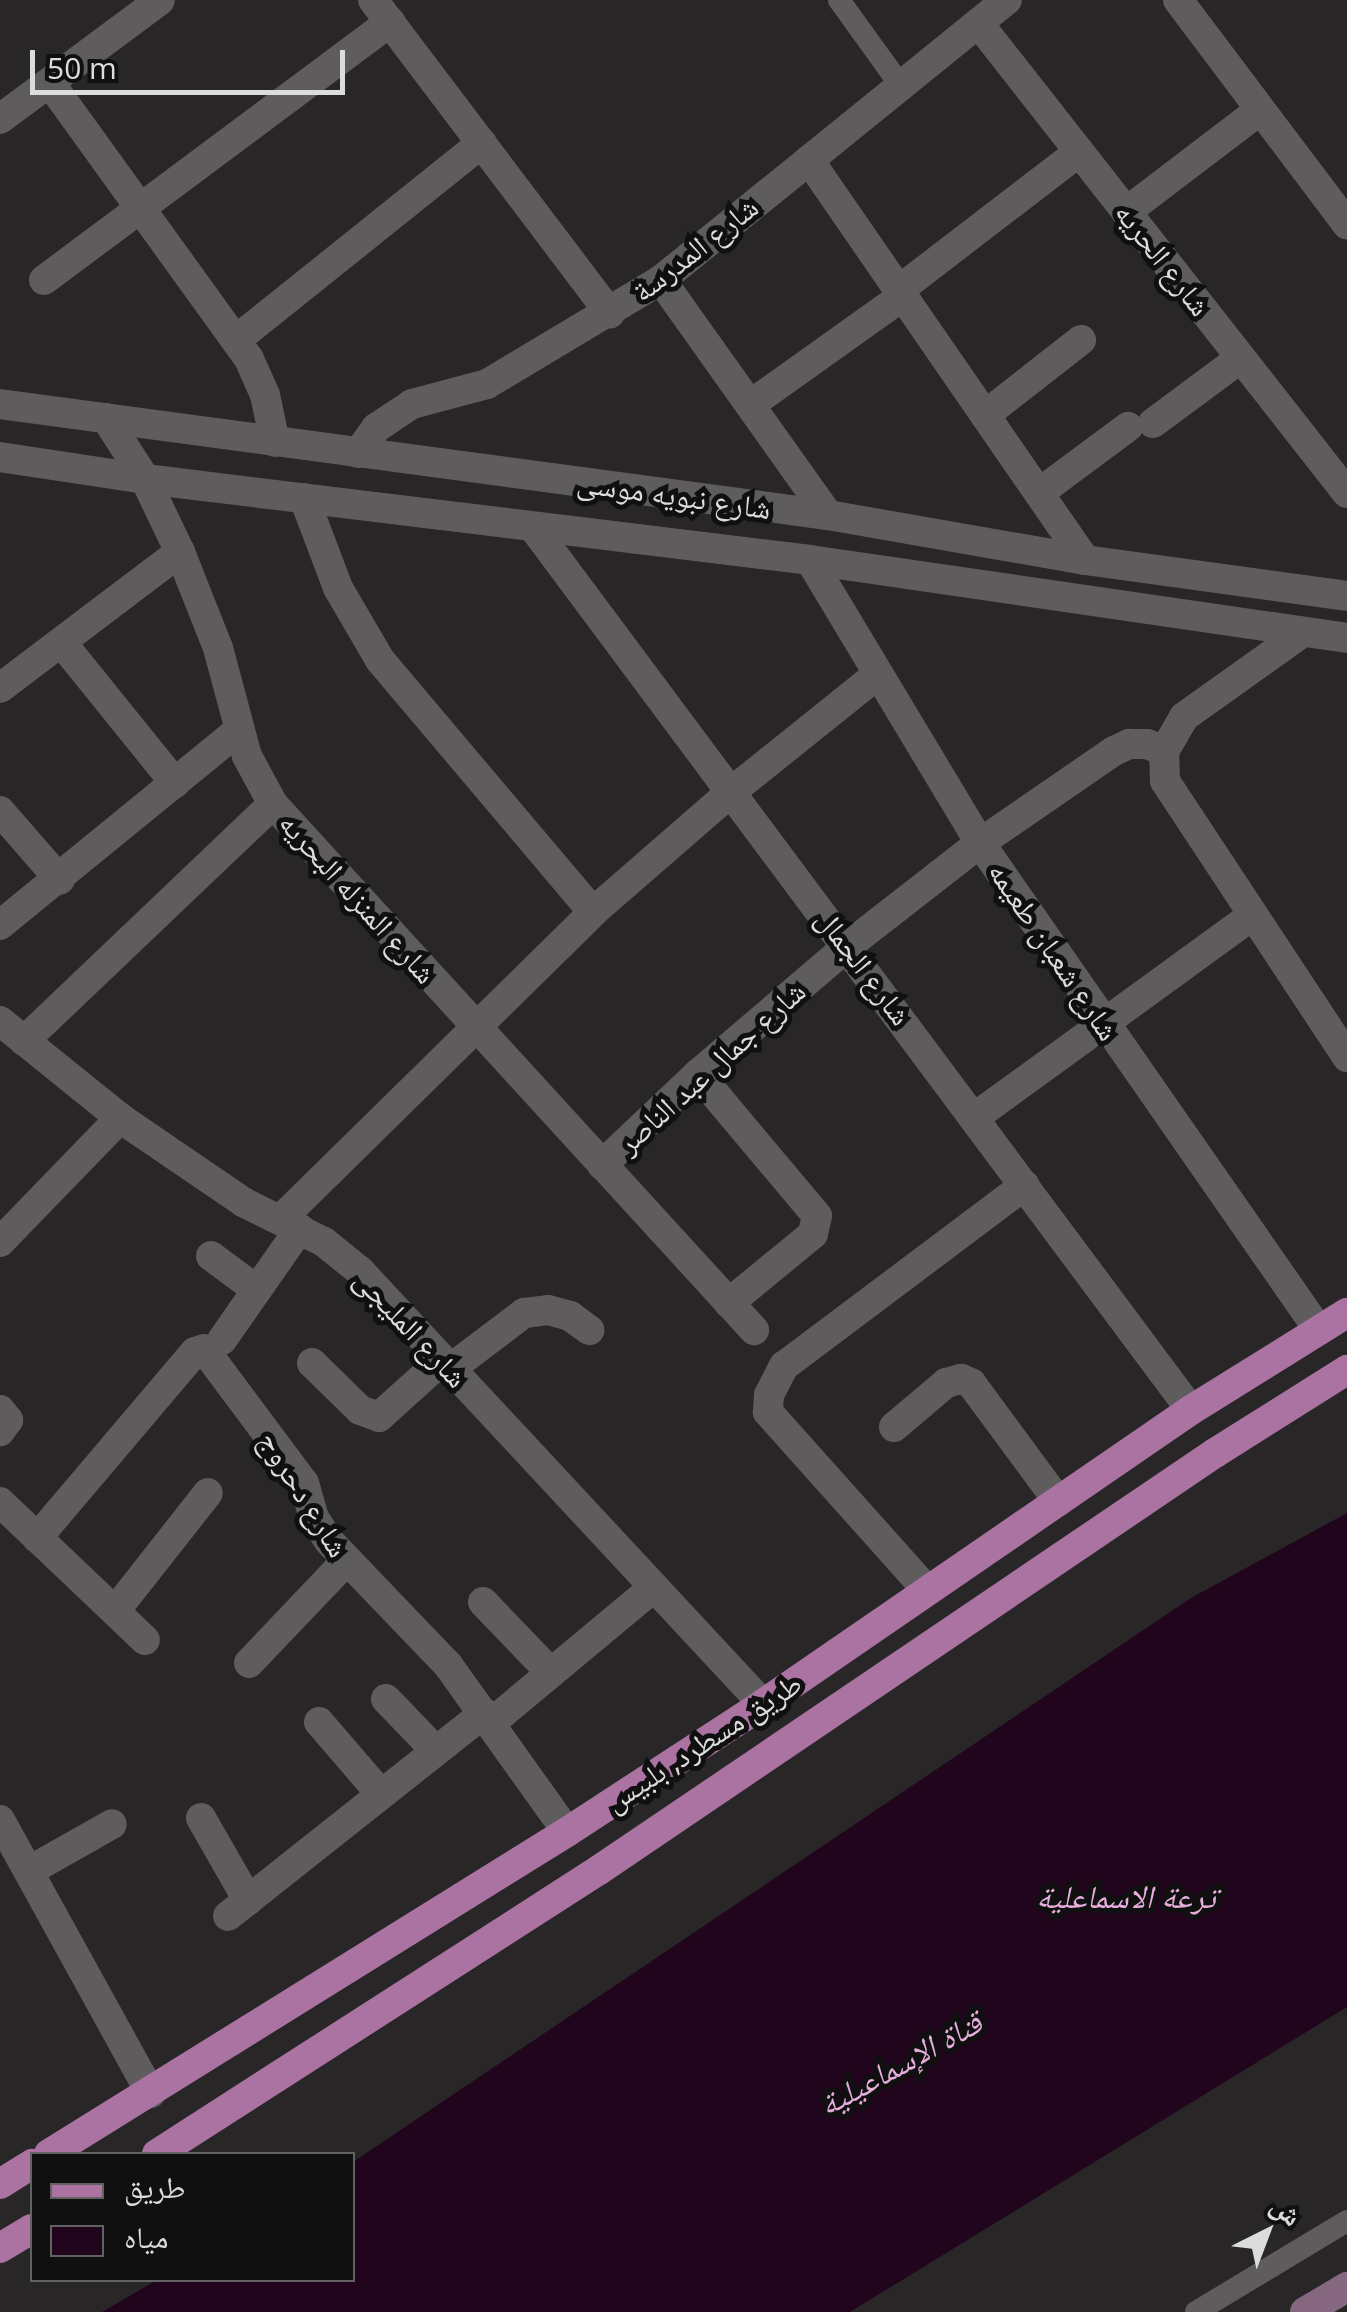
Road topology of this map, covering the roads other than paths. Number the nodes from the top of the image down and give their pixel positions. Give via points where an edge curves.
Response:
1 (160, 0) edge
2 (839, 0) edge
3 (1007, 0) edge
4 (1178, 0) edge
5 (382, 11) edge
6 (979, 24) junction
7 (50, 83) junction
8 (901, 86) junction
9 (1260, 110) junction
10 (0, 119) edge
11 (482, 143) junction
12 (1080, 152) junction
13 (808, 160) junction
14 (141, 208) junction
15 (1126, 212) junction
16 (1347, 224) edge
17 (44, 280) dead end
18 (660, 280) junction
19 (901, 293) junction
20 (610, 313) junction
21 (236, 340) junction
22 (1081, 340) dead end
23 (1240, 358) junction
24 (0, 404) edge
25 (750, 405) junction
26 (985, 415) junction
27 (106, 418) junction
28 (275, 442) junction
29 (358, 453) junction
30 (0, 457) edge
31 (145, 479) junction
32 (1347, 493) edge
33 (1039, 494) junction
34 (304, 498) junction
35 (828, 515) junction
36 (533, 526) junction
37 (180, 552) junction
38 (810, 560) junction
39 (1085, 560) junction
40 (1347, 596) edge
41 (1302, 632) junction
42 (1347, 638) edge
43 (62, 644) junction
44 (877, 676) junction
45 (0, 688) edge
46 (238, 730) junction
47 (1164, 751) junction
48 (175, 782) junction
49 (731, 792) junction
50 (273, 804) junction
51 (0, 811) edge
52 (980, 844) junction
53 (60, 880) junction
54 (593, 912) junction
55 (1252, 916) junction
56 (0, 925) edge
57 (849, 945) junction
58 (1104, 1024) junction
59 (474, 1025) junction
60 (8, 1032) edge
61 (1347, 1056) edge
62 (698, 1074) junction
63 (975, 1117) junction
64 (120, 1118) junction
65 (602, 1165) junction
66 (1025, 1184) junction
67 (291, 1223) junction
68 (0, 1242) edge
69 (211, 1256) dead end
70 (257, 1290) junction
71 (730, 1303) junction
72 (1347, 1313) edge
73 (1318, 1329) junction
74 (589, 1330) dead end
75 (754, 1330) dead end
76 (222, 1340) dead end
77 (312, 1364) dead end
78 (446, 1364) junction
79 (1347, 1370) edge
80 (0, 1410) edge
81 (1191, 1410) junction
82 (894, 1427) dead end
83 (0, 1432) edge
84 (208, 1493) dead end
85 (1058, 1501) junction
86 (0, 1502) edge
87 (38, 1538) junction
88 (346, 1562) junction
89 (654, 1587) junction
90 (927, 1590) junction
91 (483, 1602) dead end
92 (115, 1612) junction
93 (146, 1640) dead end
94 (249, 1663) dead end
95 (551, 1673) junction
96 (386, 1699) dead end
97 (763, 1704) junction
98 (487, 1718) junction
99 (319, 1722) dead end
100 (436, 1751) junction
101 (381, 1794) junction
102 (201, 1818) dead end
103 (0, 1820) edge
104 (112, 1824) dead end
105 (567, 1832) junction
106 (29, 1872) junction
107 (151, 2093) junction
108 (52, 2152) edge
109 (159, 2152) edge
110 (30, 2165) edge
111 (0, 2184) edge
112 (1347, 2220) edge
113 (30, 2230) edge
114 (0, 2248) edge
115 (1347, 2287) edge
116 (1196, 2312) edge
117 (1306, 2312) edge

1 - 7 street
2 - 8 lane
3 - 6 street, شارع المدرسة
4 - 9 street
5 - 11 street
5 - 14 street
6 - 8 street, شارع المدرسة
6 - 12 street, شارع الحريه
7 - 10 street
7 - 14 street
8 - 13 street, شارع المدرسة
9 - 15 street
9 - 16 street
11 - 20 street
11 - 21 street
12 - 15 street, شارع الحريه
12 - 19 street
13 - 18 street, شارع المدرسة
13 - 19 street
14 - 17 street
14 - 21 street
15 - 23 street, شارع الحريه
18 - 20 street, شارع المدرسة
18 - 25 street
19 - 25 street
19 - 26 street
20 - 29 street, شارع المدرسة via 487,384 412,404 376,428
21 - 28 street via 265,394
22 - 26 street
23 - 32 street, شارع الحريه
23 - 33 street
24 - 27 street, شارع نبويه موسى
25 - 35 street
26 - 33 street
27 - 28 street, شارع نبويه موسى
27 - 31 street, شارع المنزله البحريه
28 - 29 street, شارع نبويه موسى
29 - 35 street, شارع نبويه موسى
30 - 31 street, شارع نبويه موسى
31 - 34 street, شارع نبويه موسى
31 - 37 street, شارع المنزله البحريه
33 - 39 street
34 - 36 street, شارع نبويه موسى
34 - 54 street via 338,588 380,660
35 - 39 street, شارع نبويه موسى
36 - 38 street, شارع نبويه موسى
36 - 49 street, شارع الجمال
37 - 43 street
37 - 46 street, شارع المنزله البحريه via 218,648
38 - 41 street, شارع نبويه موسى
38 - 44 street, شارع شعبان طعيمه
39 - 40 street, شارع نبويه موسى
41 - 42 street, شارع نبويه موسى
41 - 47 street via 1184,717
43 - 45 street
43 - 48 street
44 - 49 street
44 - 52 street, شارع شعبان طعيمه
46 - 48 street
46 - 50 street, شارع المنزله البحريه
47 - 52 street, شارع جمال عبد الناصر via 1147,744 1114,750
47 - 55 street via 1164,781
48 - 53 street
49 - 54 street
49 - 57 street, شارع الجمال
50 - 59 street, شارع المنزله البحريه
50 - 60 street
51 - 53 street
52 - 57 street, شارع جمال عبد الناصر
52 - 58 street, شارع شعبان طعيمه
53 - 56 street
54 - 59 street
55 - 58 street
55 - 61 street
57 - 62 street, شارع جمال عبد الناصر
57 - 63 street, شارع الجمال
58 - 63 street
58 - 73 street, شارع شعبان طعيمه
59 - 65 street, شارع المنزله البحريه
59 - 67 street
60 - 64 street, شارع المليجى
62 - 65 street, شارع جمال عبد الناصر
62 - 71 street via 818,1216 813,1234
63 - 66 street, شارع الجمال
64 - 67 street, شارع المليجى via 243,1202
64 - 68 street
65 - 71 street, شارع المنزله البحريه
66 - 81 street, شارع الجمال
66 - 90 street via 784,1366 769,1395 768,1412
67 - 70 street
67 - 78 street, شارع المليجى via 360,1271
69 - 70 street
70 - 76 street
71 - 75 street, شارع المنزله البحريه
72 - 73 main road, طريق مسطرد, بلبيس
73 - 81 main road, طريق مسطرد, بلبيس
74 - 78 street via 548,1310 524,1313
77 - 78 street via 360,1410 379,1417
78 - 89 street, شارع المليجى
79 - 109 main road, طريق مسطرد, بلبيس via 599,1870
80 - 83 street via 8,1420
81 - 85 main road, طريق مسطرد, بلبيس
82 - 85 street via 946,1383 972,1383
84 - 92 street
85 - 90 main road, طريق مسطرد, بلبيس
86 - 87 street
87 - 88 street, شارع دحروج via 204,1349 304,1483 314,1518
87 - 92 street
88 - 94 street
88 - 98 street, شارع دحروج via 424,1638
89 - 95 street
89 - 97 street, شارع المليجى
90 - 97 main road, طريق مسطرد, بلبيس
91 - 95 street
92 - 93 street
95 - 98 street
96 - 100 street
97 - 105 main road, طريق مسطرد, بلبيس
98 - 100 street
98 - 105 street, شارع دحروج
99 - 101 street
100 - 101 street
101 - 102 street via 238,1908
103 - 106 street
104 - 106 street
105 - 107 main road, طريق مسطرد, بلبيس
106 - 107 street
107 - 108 main road, طريق مسطرد, بلبيس
110 - 111 main road
112 - 116 lane
113 - 114 main road
115 - 117 main road

